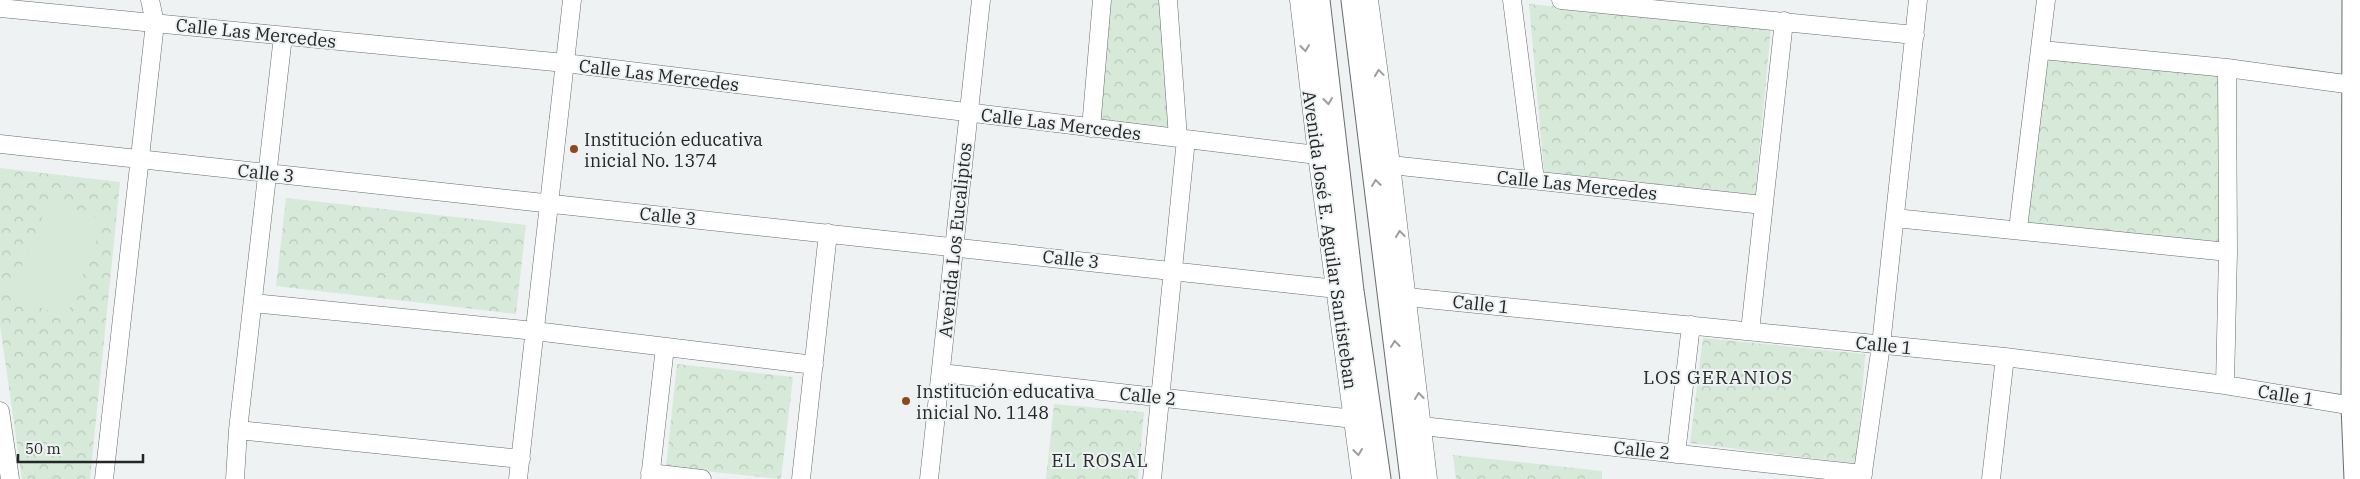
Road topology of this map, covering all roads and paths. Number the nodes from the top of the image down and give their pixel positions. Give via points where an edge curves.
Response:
1 (150, 0) edge
2 (572, 0) edge
3 (981, 0) edge
4 (1102, 0) edge
5 (1168, 0) edge
6 (1299, 0) edge
7 (1317, 0) edge
8 (1354, 0) edge
9 (1369, 0) edge
10 (1512, 0) edge
11 (1561, 0) edge
12 (1918, 0) edge
13 (2046, 0) edge
14 (2355, 0) edge
15 (0, 8) edge
16 (1784, 21) junction
17 (155, 23) junction
18 (1915, 35) junction
19 (284, 36) junction
20 (2042, 50) junction
21 (565, 63) junction
22 (2227, 68) junction
23 (2353, 86) junction
24 (969, 113) junction
25 (1091, 128) junction
26 (1182, 139) junction
27 (0, 144) edge
28 (1316, 155) junction
29 (140, 159) junction
30 (1391, 166) junction
31 (268, 173) junction
32 (1536, 180) junction
33 (549, 203) junction
34 (1763, 205) junction
35 (1895, 218) junction
36 (2018, 229) junction
37 (828, 233) junction
38 (954, 246) junction
39 (2228, 252) junction
40 (1173, 271) junction
41 (1337, 289) junction
42 (1407, 297) junction
43 (253, 303) junction
44 (1690, 325) junction
45 (535, 331) junction
46 (1750, 331) junction
47 (1881, 345) junction
48 (665, 347) junction
49 (2005, 357) junction
50 (814, 365) junction
51 (941, 373) junction
52 (2225, 385) junction
53 (1160, 397) junction
54 (2357, 406) edge
55 (0, 411) edge
56 (1354, 419) junction
57 (1422, 426) junction
58 (238, 430) junction
59 (1676, 454) junction
60 (521, 459) junction
61 (650, 476) edge
62 (1863, 477) edge
63 (10, 479) edge
64 (104, 479) edge
65 (235, 479) edge
66 (518, 479) edge
67 (702, 479) edge
68 (801, 479) edge
69 (929, 479) edge
70 (1152, 479) edge
71 (1361, 479) edge
72 (1378, 479) edge
73 (1413, 479) edge
74 (1428, 479) edge
75 (1991, 479) edge
76 (2357, 479) edge

1 - 17 street
2 - 21 street
3 - 24 street, Avenida Los Eucaliptos
4 - 25 street
5 - 26 street
6 -> 28 street, Avenida José E. Aguilar Santisteban
7 -> 72 main road, Avenida José E. Aguilar Santisteban via 1351,291
73 -> 8 main road
30 -> 9 street
10 - 32 street
11 - 16 street
12 - 18 street
13 - 20 street
14 - 23 main road
15 - 17 street, Calle Las Mercedes
16 - 18 street
16 - 34 street
17 - 19 street, Calle Las Mercedes
17 - 29 street
18 - 35 street
19 - 21 street, Calle Las Mercedes
19 - 31 street
20 - 22 street
20 - 36 street
21 - 24 street, Calle Las Mercedes
21 - 33 street
22 - 23 street
22 - 39 street
23 - 54 main road
24 - 25 street, Calle Las Mercedes
24 - 38 street, Avenida Los Eucaliptos
25 - 26 street, Calle Las Mercedes
26 - 28 street, Calle Las Mercedes
26 - 40 street
27 - 29 street, Calle 3
28 - 41 street, Avenida José E. Aguilar Santisteban
29 - 31 street, Calle 3
29 - 64 street
30 - 32 street, Calle Las Mercedes
42 -> 30 street
31 - 33 street, Calle 3
31 - 43 street
32 - 34 street, Calle Las Mercedes
33 - 37 street, Calle 3
33 - 45 street
34 - 46 street
35 - 36 street
35 - 47 street
36 - 39 street
37 - 38 street, Calle 3
37 - 50 street
38 - 40 street, Calle 3
38 - 51 street, Avenida Los Eucaliptos
39 - 52 street
40 - 41 street, Calle 3
40 - 53 street
41 - 56 street, Avenida José E. Aguilar Santisteban
42 - 44 street, Calle 1
57 -> 42 street
43 - 45 street
43 - 58 street
44 - 46 street, Calle 1
44 - 59 street
45 - 48 street
45 - 60 street
46 - 47 street, Calle 1
47 - 49 street, Calle 1
47 - 62 street
48 - 50 street
48 - 61 street
49 - 52 street, Calle 1
49 - 75 street
50 - 68 street
51 - 53 street, Calle 2
51 - 69 street, Avenida Los Eucaliptos
52 - 54 street, Calle 1
53 - 56 street, Calle 2
53 - 70 street
54 - 76 main road
55 - 63 street
56 -> 71 street, Avenida José E. Aguilar Santisteban
57 - 59 street, Calle 2
57 - 74 street
58 - 60 street
58 - 65 street
59 - 62 street, Calle 2
60 - 66 street
61 - 67 street

